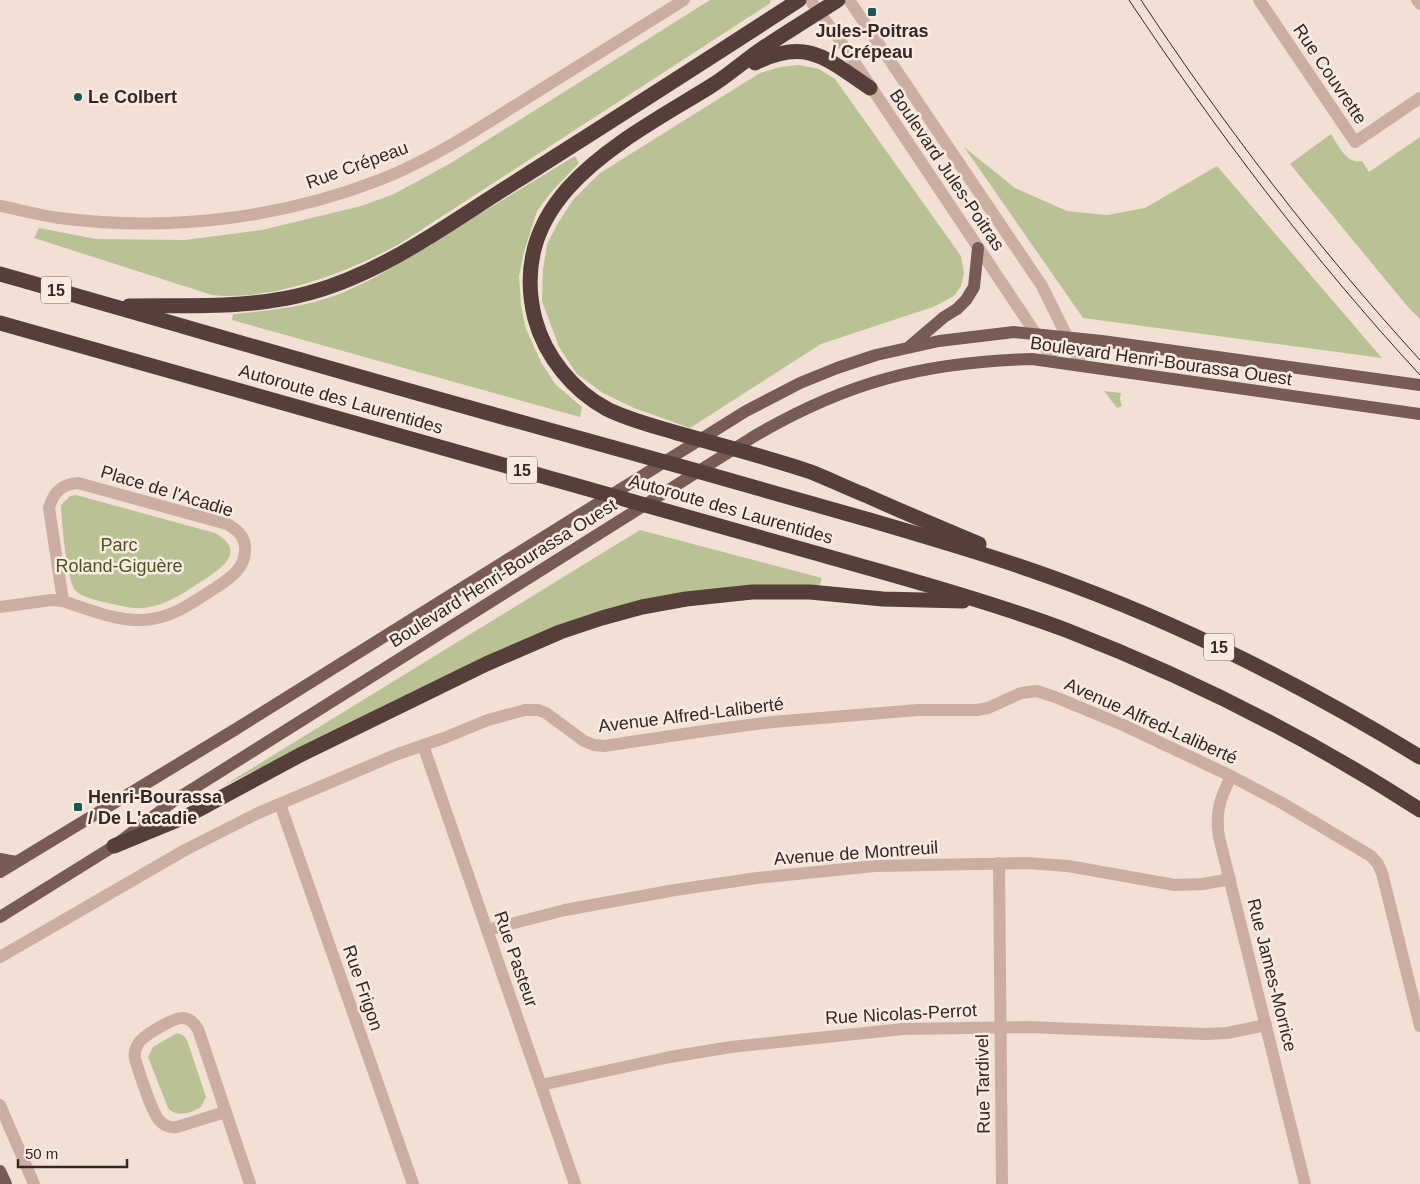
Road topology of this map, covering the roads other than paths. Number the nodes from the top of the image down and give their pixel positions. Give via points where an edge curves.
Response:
1 (684, 0) edge
2 (799, 0) edge
3 (838, 0) edge
4 (849, 0) edge
5 (1259, 0) edge
6 (1417, 0) edge
7 (1420, 4) edge
8 (814, 6) edge
9 (714, 84) junction
10 (870, 88) junction
11 (1420, 98) edge
12 (0, 206) edge
13 (978, 248) junction
14 (0, 274) edge
15 (112, 306) junction
16 (0, 323) edge
17 (1036, 333) junction
18 (1068, 336) junction
19 (910, 346) junction
20 (1054, 361) junction
21 (1082, 365) junction
22 (1420, 385) edge
23 (1420, 414) edge
24 (1077, 586) junction
25 (63, 601) junction
26 (982, 601) junction
27 (0, 607) edge
28 (423, 745) junction
29 (1420, 757) edge
30 (1231, 776) junction
31 (280, 804) junction
32 (1420, 810) edge
33 (114, 846) junction
34 (0, 859) edge
35 (16, 862) junction
36 (999, 863) junction
37 (0, 872) edge
38 (1230, 879) junction
39 (0, 916) edge
40 (487, 930) junction
41 (0, 957) edge
42 (1266, 1025) junction
43 (1420, 1026) edge
44 (1000, 1027) junction
45 (541, 1085) junction
46 (0, 1106) edge
47 (225, 1112) junction
48 (0, 1171) edge
49 (6, 1184) edge
50 (34, 1184) edge
51 (250, 1184) edge
52 (413, 1184) edge
53 (575, 1184) edge
54 (1002, 1184) edge
55 (1305, 1184) edge

1 - 12 street, Rue Crépeau via 438,153 382,179 333,195 243,217 181,223 117,223 59,218
2 - 15 highway via 436,232 347,280 308,294 261,302
3 - 8 highway
4 - 18 street, Boulevard Jules-Poitras via 1042,286
5 - 11 street, Rue Couvrette via 1355,142
6 - 7 street
8 - 9 highway
8 - 10 street, Boulevard Jules-Poitras
9 - 10 highway via 775,54 798,51 818,54
9 - 24 highway via 600,158 571,184 548,215 534,250 531,291 537,326 559,367 586,395 615,413 811,472
10 - 13 street, Boulevard Jules-Poitras
13 - 17 street, Boulevard Jules-Poitras
13 - 19 main road via 974,287 966,300
14 - 15 highway, Autoroute des Laurentides / 15
15 - 24 highway, Autoroute des Laurentides / 15 via 401,390 824,506
16 - 26 highway, Autoroute des Laurentides / 15
17 - 18 main road, Boulevard Henri-Bourassa Ouest
17 - 19 main road, Boulevard Henri-Bourassa Ouest via 995,333
17 - 20 street, Boulevard Jules-Poitras
18 - 21 street, Boulevard Jules-Poitras
18 - 22 main road, Boulevard Henri-Bourassa Ouest
19 - 35 main road, Boulevard Henri-Bourassa Ouest via 818,375 760,404
20 - 21 main road, Boulevard Henri-Bourassa Ouest
20 - 33 main road, Boulevard Henri-Bourassa Ouest via 966,362 933,367 889,377 789,416 175,800
21 - 23 main road, Boulevard Henri-Bourassa Ouest
24 - 29 highway, Autoroute des Laurentides / 15 via 1246,660 1327,702
25 - 25 street, Place de l'Acadie via 125,618 142,620 167,616 183,609 236,573 244,559 245,544 239,532 227,524 87,485 66,485 54,494 49,508
25 - 27 street, Place de l'Acadie
26 - 32 highway, Autoroute des Laurentides / 15 via 1091,640 1205,690 1314,746
26 - 33 highway via 752,592 686,599 609,616 560,632 486,664 292,759 187,816
28 - 30 street, Avenue Alfred-Laliberté via 488,720 530,709 546,713 589,744 604,746 772,722 918,710 977,710 1032,691 1055,696 1123,725
28 - 31 street, Avenue Alfred-Laliberté
28 - 40 street, Rue Pasteur
30 - 38 street, Rue James-Morrice via 1220,799 1217,817
30 - 43 street, Avenue Alfred-Laliberté via 1371,856 1378,864
31 - 41 street, Avenue Alfred-Laliberté via 185,850
31 - 52 street, Rue Frigon
33 - 39 main road, Boulevard Henri-Bourassa Ouest
34 - 35 main road
35 - 37 main road, Boulevard Henri-Bourassa Ouest
36 - 38 street, Avenue de Montreuil via 1068,866 1175,885
36 - 40 street, Avenue de Montreuil via 875,866 734,881 592,905
36 - 44 street, Rue Tardivel
38 - 42 street, Rue James-Morrice
40 - 45 street, Rue Pasteur
42 - 44 street, Rue Nicolas-Perrot via 1204,1034
42 - 55 street, Rue James-Morrice
44 - 45 street, Rue Nicolas-Perrot via 903,1029 731,1047 643,1062
44 - 54 street, Rue Tardivel
45 - 53 street, Rue Pasteur
46 - 50 street
47 - 47 street via 194,1023 178,1019 140,1041 135,1059 163,1124 177,1127
47 - 51 street
48 - 49 main road

